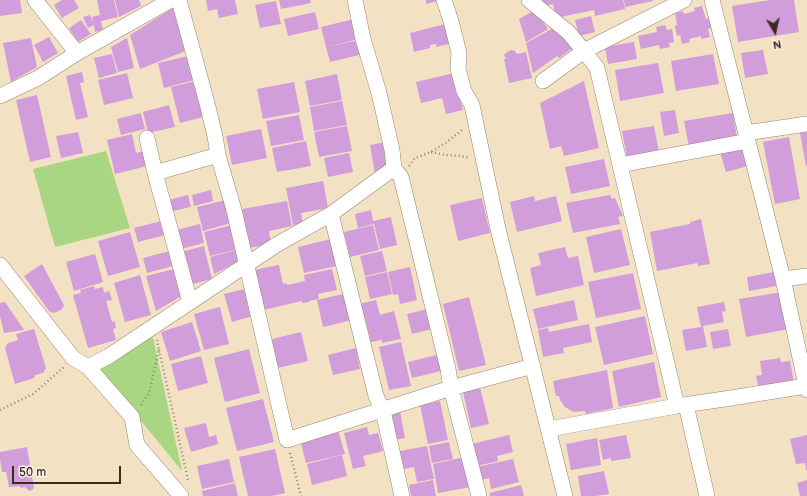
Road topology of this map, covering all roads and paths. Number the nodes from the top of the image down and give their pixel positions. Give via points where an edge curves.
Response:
1 (35, 0) edge
2 (171, 0) edge
3 (179, 0) edge
4 (355, 0) edge
5 (444, 0) edge
6 (529, 0) edge
7 (684, 0) edge
8 (712, 0) edge
9 (584, 51) junction
10 (77, 53) junction
11 (543, 81) dead end
12 (0, 96) edge
13 (475, 121) junction
14 (807, 124) edge
15 (747, 137) junction
16 (147, 138) dead end
17 (431, 152) junction
18 (218, 155) junction
19 (484, 163) junction
20 (620, 165) junction
21 (155, 173) junction
22 (397, 173) junction
23 (331, 214) junction
24 (0, 265) edge
25 (246, 265) junction
26 (807, 276) edge
27 (783, 279) junction
28 (190, 302) junction
29 (155, 325) junction
30 (159, 350) junction
31 (73, 358) junction
32 (88, 366) junction
33 (533, 366) junction
34 (451, 388) junction
35 (806, 388) edge
36 (682, 406) junction
37 (0, 410) edge
38 (383, 411) junction
39 (132, 417) junction
40 (549, 429) junction
41 (287, 440) junction
42 (188, 481) dead end
43 (181, 496) edge
44 (301, 496) edge
45 (402, 496) edge
46 (479, 496) edge
47 (565, 496) edge
48 (706, 496) edge

1 - 10 street
2 - 10 street
3 - 18 street via 208,103
4 - 22 street
5 - 13 street via 459,53 458,69 464,91 472,105
6 - 9 street via 568,32
7 - 9 street
8 - 15 street
9 - 11 street
9 - 20 street via 596,68
10 - 12 street via 38,78
13 - 17 path
13 - 19 street
14 - 15 street
15 - 20 street
15 - 27 street
16 - 21 street
17 - 19 path via 461,156
17 - 22 path via 415,158
18 - 21 street
18 - 25 street
19 - 33 street
20 - 36 street
21 - 28 street
22 - 23 street
22 - 34 street
23 - 25 street
23 - 38 street via 376,396
24 - 31 street
25 - 28 street
25 - 41 street
26 - 27 street
27 - 35 street
28 - 29 street
29 - 30 path
29 - 32 street via 109,356
30 - 39 path via 149,393
30 - 42 path
31 - 32 street
31 - 37 path via 33,394
32 - 39 street
33 - 34 street
33 - 40 street
34 - 38 street
34 - 46 street
35 - 36 street
36 - 40 street
36 - 48 street
38 - 41 street
38 - 45 street
39 - 43 street via 137,445
40 - 47 street
41 - 44 path

